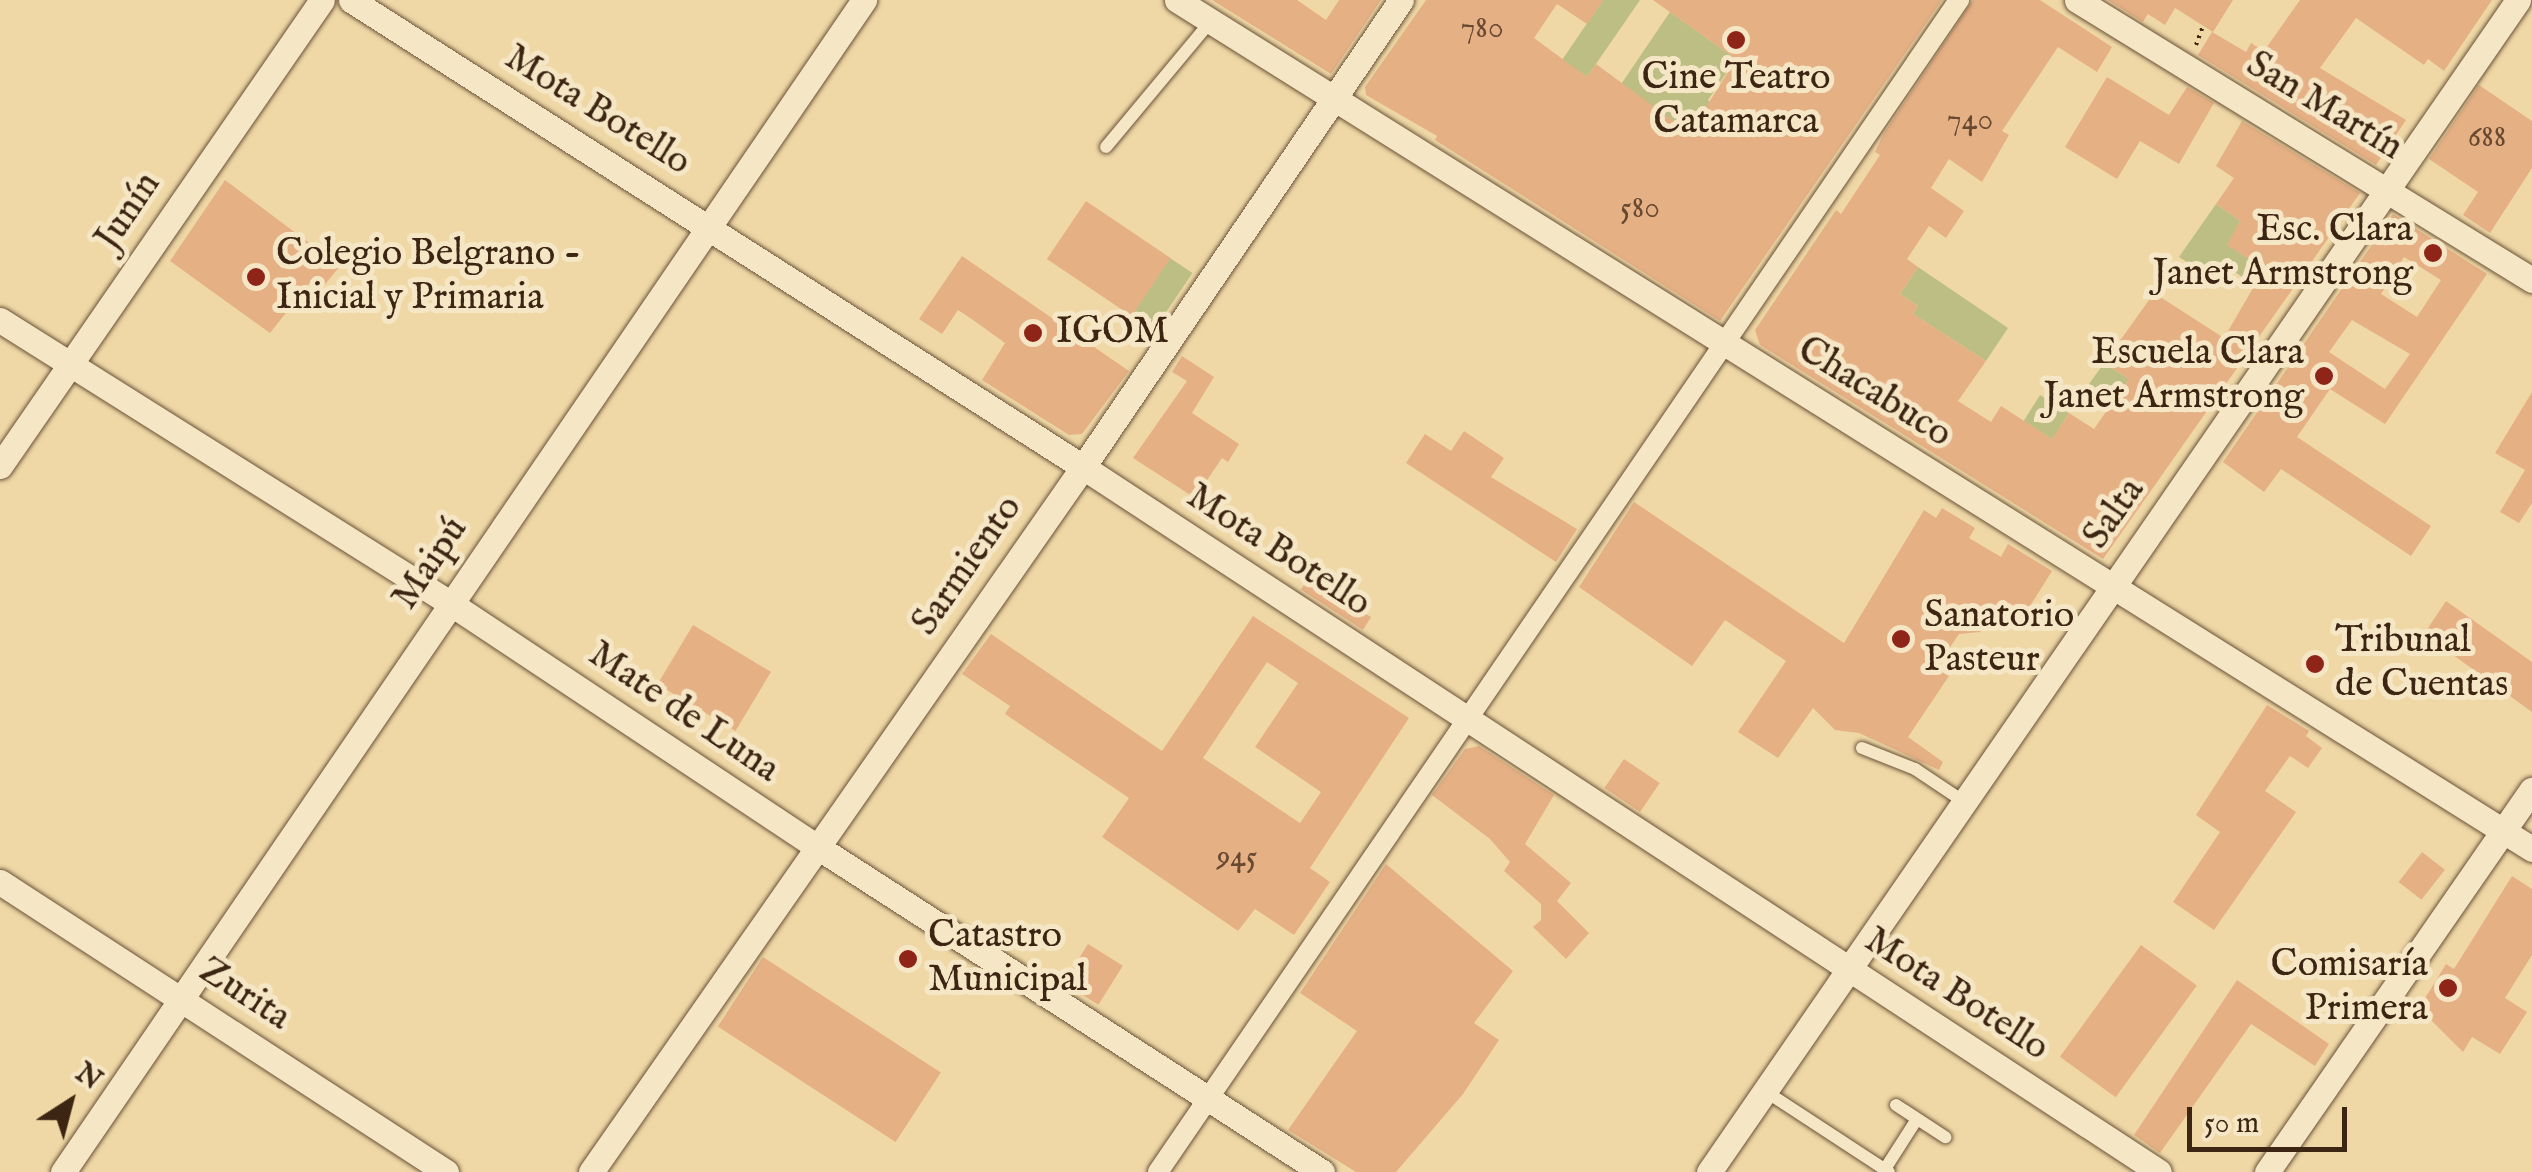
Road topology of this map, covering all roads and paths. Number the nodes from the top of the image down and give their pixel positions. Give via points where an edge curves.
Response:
1 (322, 0) edge
2 (352, 0) edge
3 (864, 0) edge
4 (1177, 0) edge
5 (1401, 0) edge
6 (1960, 0) edge
7 (2077, 0) edge
8 (2518, 0) edge
9 (1211, 21) junction
10 (1335, 96) junction
11 (1106, 147) dead end
12 (2388, 190) junction
13 (708, 226) junction
14 (2532, 280) edge
15 (0, 320) edge
16 (1725, 344) junction
17 (72, 365) junction
18 (0, 466) edge
19 (1083, 467) junction
20 (2112, 586) junction
21 (450, 603) junction
22 (1466, 720) junction
23 (1862, 748) dead end
24 (2532, 790) edge
25 (1964, 801) junction
26 (2504, 832) junction
27 (816, 846) junction
28 (2532, 849) edge
29 (0, 882) edge
30 (1848, 969) junction
31 (181, 998) junction
32 (1765, 1091) junction
33 (1211, 1098) junction
34 (1896, 1104) dead end
35 (1917, 1119) junction
36 (1944, 1137) dead end
37 (1887, 1170) edge
38 (64, 1172) edge
39 (446, 1172) edge
40 (591, 1172) edge
41 (1158, 1172) edge
42 (1322, 1172) edge
43 (1708, 1172) edge
44 (2159, 1172) edge
45 (2267, 1172) edge

1 - 17 street, Junín
2 - 13 street, Mota Botello
3 - 13 street, Maipú
4 - 9 street, Chacabuco
5 - 10 street, Sarmiento
6 - 16 street
7 - 12 street, San Martín
8 - 12 street, Salta
9 - 10 street, Chacabuco
9 - 11 lane
10 - 16 street, Chacabuco
10 - 19 street, Sarmiento
12 - 14 street, San Martín
12 - 20 street, Salta
13 - 19 street, Mota Botello
13 - 21 street, Maipú
15 - 17 street, Mate de Luna
16 - 20 street, Chacabuco
16 - 22 street
17 - 18 street, Junín
17 - 21 street, Mate de Luna
19 - 22 street, Mota Botello
19 - 27 street, Sarmiento
20 - 25 street, Salta
20 - 26 street, Chacabuco
21 - 27 street, Mate de Luna
21 - 31 street, Maipú
22 - 30 street, Mota Botello
22 - 33 street
23 - 25 lane
24 - 26 street
25 - 30 street, Salta
26 - 28 street, Chacabuco
26 - 45 street
27 - 33 street, Mate de Luna
27 - 40 street, Sarmiento
29 - 31 street, Zurita
30 - 32 street, Salta
30 - 44 street, Mota Botello
31 - 38 street, Maipú
31 - 39 street, Zurita
32 - 37 lane
32 - 43 street, Salta
33 - 41 street
33 - 42 street, Mate de Luna
34 - 35 lane
35 - 36 lane
35 - 37 lane

